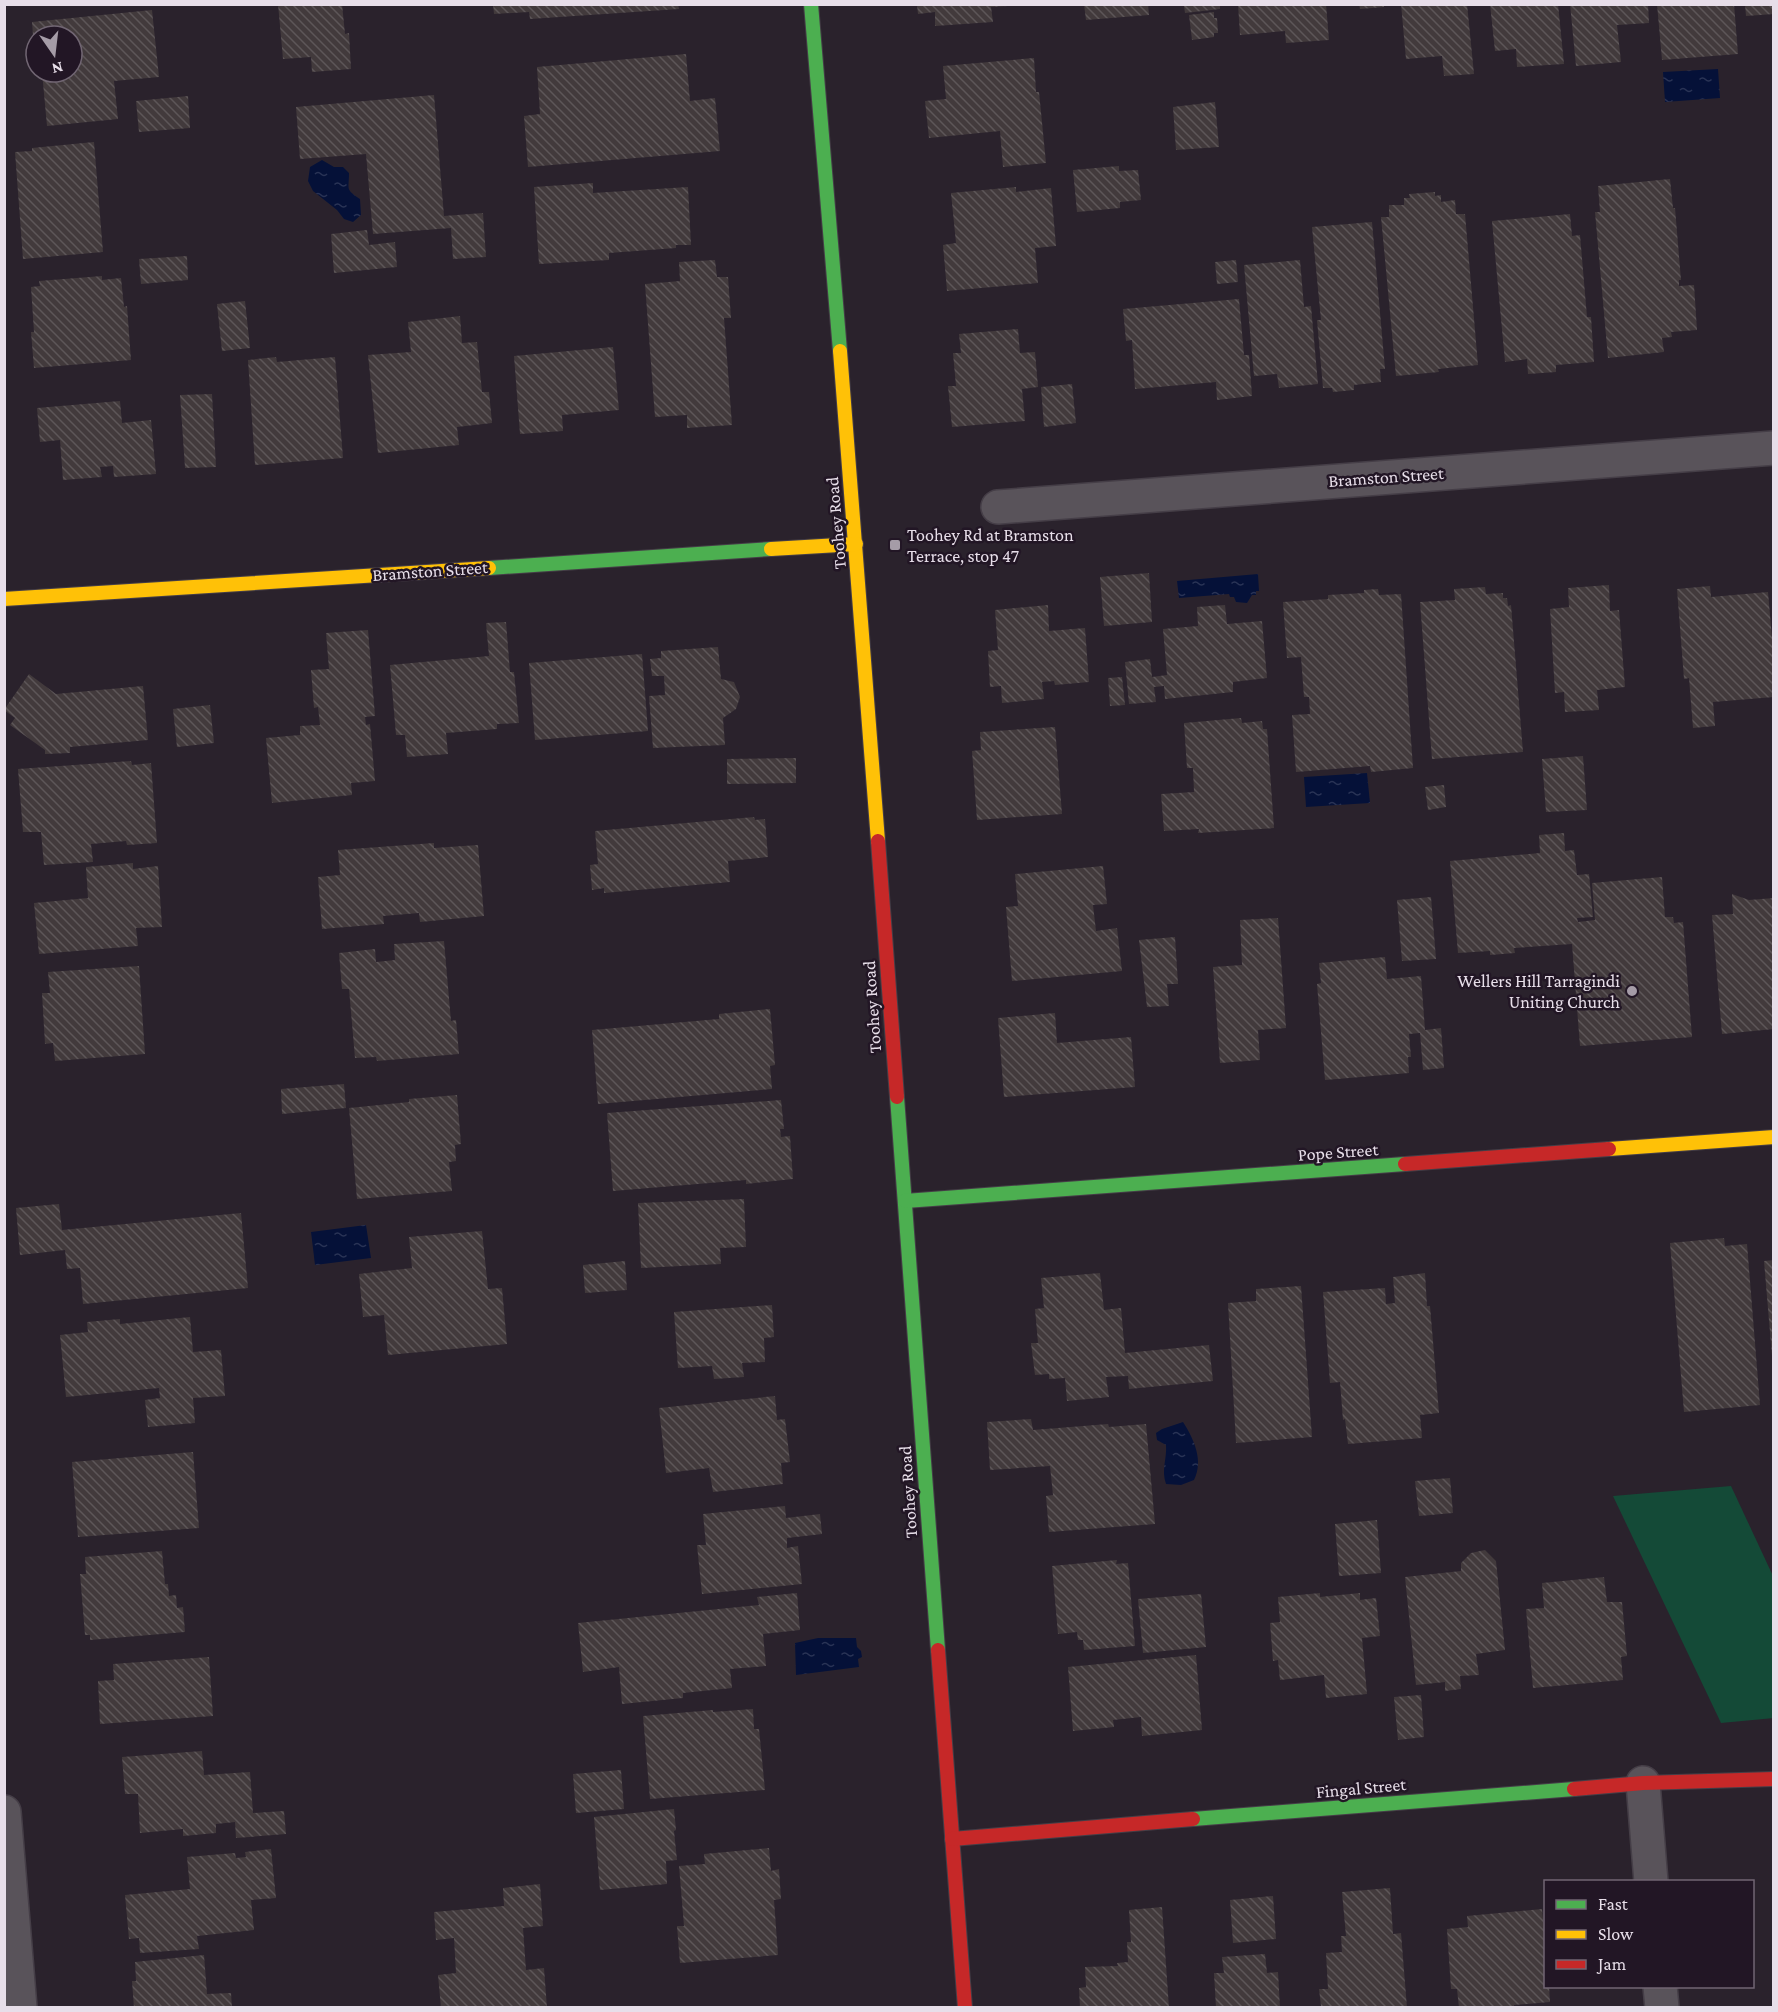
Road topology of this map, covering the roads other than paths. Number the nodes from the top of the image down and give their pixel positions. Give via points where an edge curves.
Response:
1 (811, 4) edge
2 (1773, 448) edge
3 (998, 507) dead end
4 (856, 544) junction
5 (4, 599) edge
6 (1773, 1137) edge
7 (905, 1201) junction
8 (1773, 1779) edge
9 (1643, 1783) junction
10 (4, 1812) edge
11 (952, 1839) junction
12 (1651, 1880) edge
13 (1660, 1988) edge
14 (20, 2007) edge
15 (965, 2007) edge
16 (1662, 2007) edge

1 - 4 street, Toohey Road
2 - 3 street, Bramston Street
4 - 5 street, Bramston Street
4 - 7 street, Toohey Road
6 - 7 street, Pope Street
7 - 11 street, Toohey Road
8 - 9 street, Fingal Street
9 - 11 street, Fingal Street
9 - 12 street
10 - 14 street
11 - 15 street, Toohey Road
13 - 16 street

